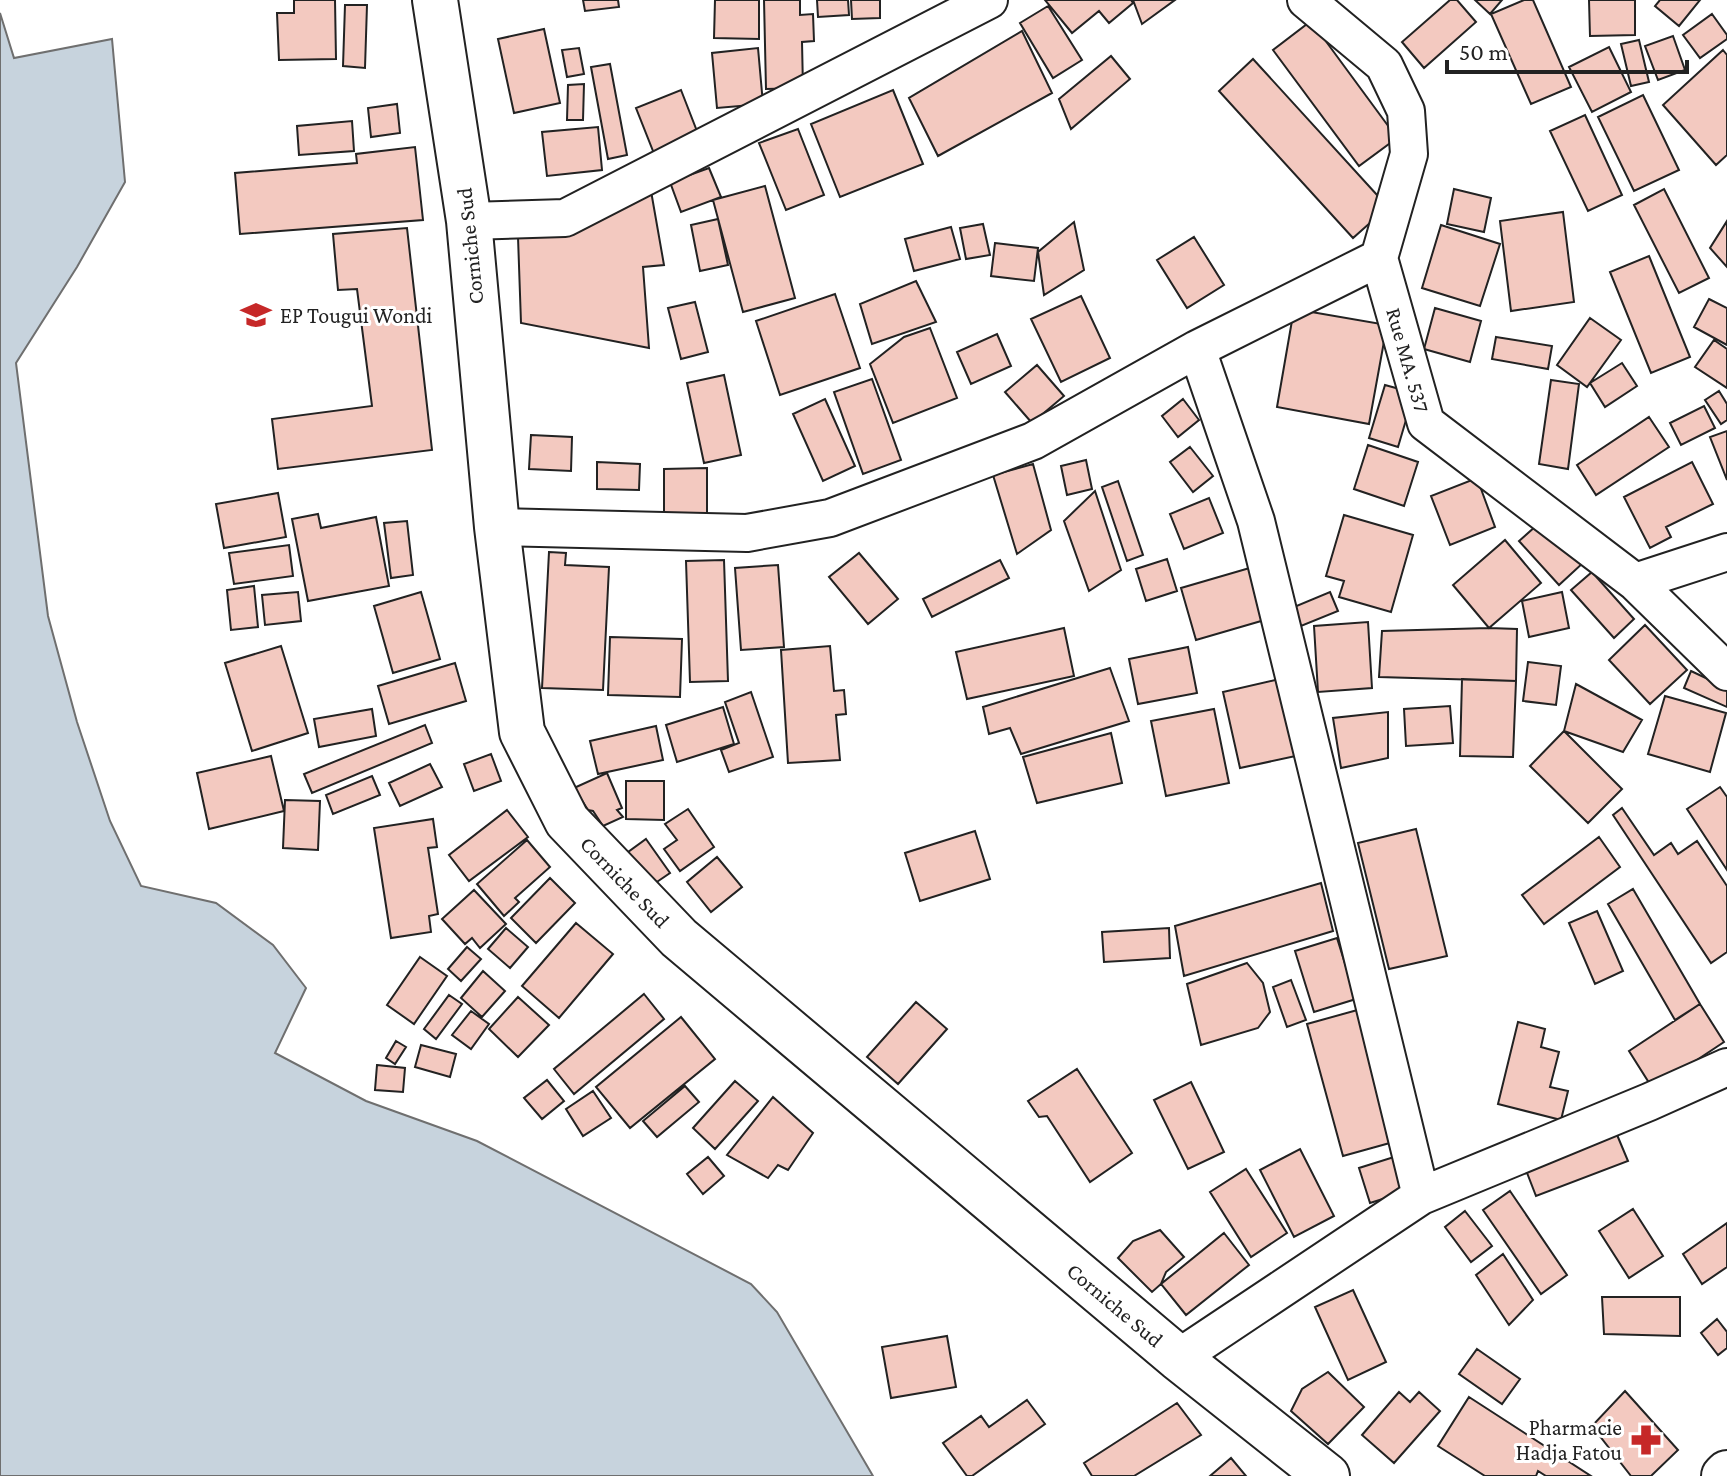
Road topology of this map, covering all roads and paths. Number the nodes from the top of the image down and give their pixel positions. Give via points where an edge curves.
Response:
1 (435, 0) edge
2 (989, 0) edge
3 (1306, 0) edge
4 (469, 221) junction
5 (1379, 258) junction
6 (1197, 349) junction
7 (497, 527) junction
8 (1727, 552) edge
9 (1635, 582) junction
10 (1727, 672) edge
11 (1727, 1067) edge
12 (1421, 1196) junction
13 (1178, 1358) junction
14 (1327, 1476) edge

1 - 4 main road, Corniche Sud
2 - 4 street via 565,218
3 - 5 street via 1384,65 1406,111 1409,154
4 - 7 main road, Corniche Sud
5 - 6 street
5 - 9 street, Rue MA. 537 via 1426,423
6 - 7 street via 1033,441 830,518 747,533
6 - 12 street via 1256,521
7 - 13 main road, Corniche Sud via 522,732 567,821 679,938
8 - 9 street
9 - 10 street, Rue MA. 537
11 - 12 street
12 - 13 street
13 - 14 main road, Corniche Sud

